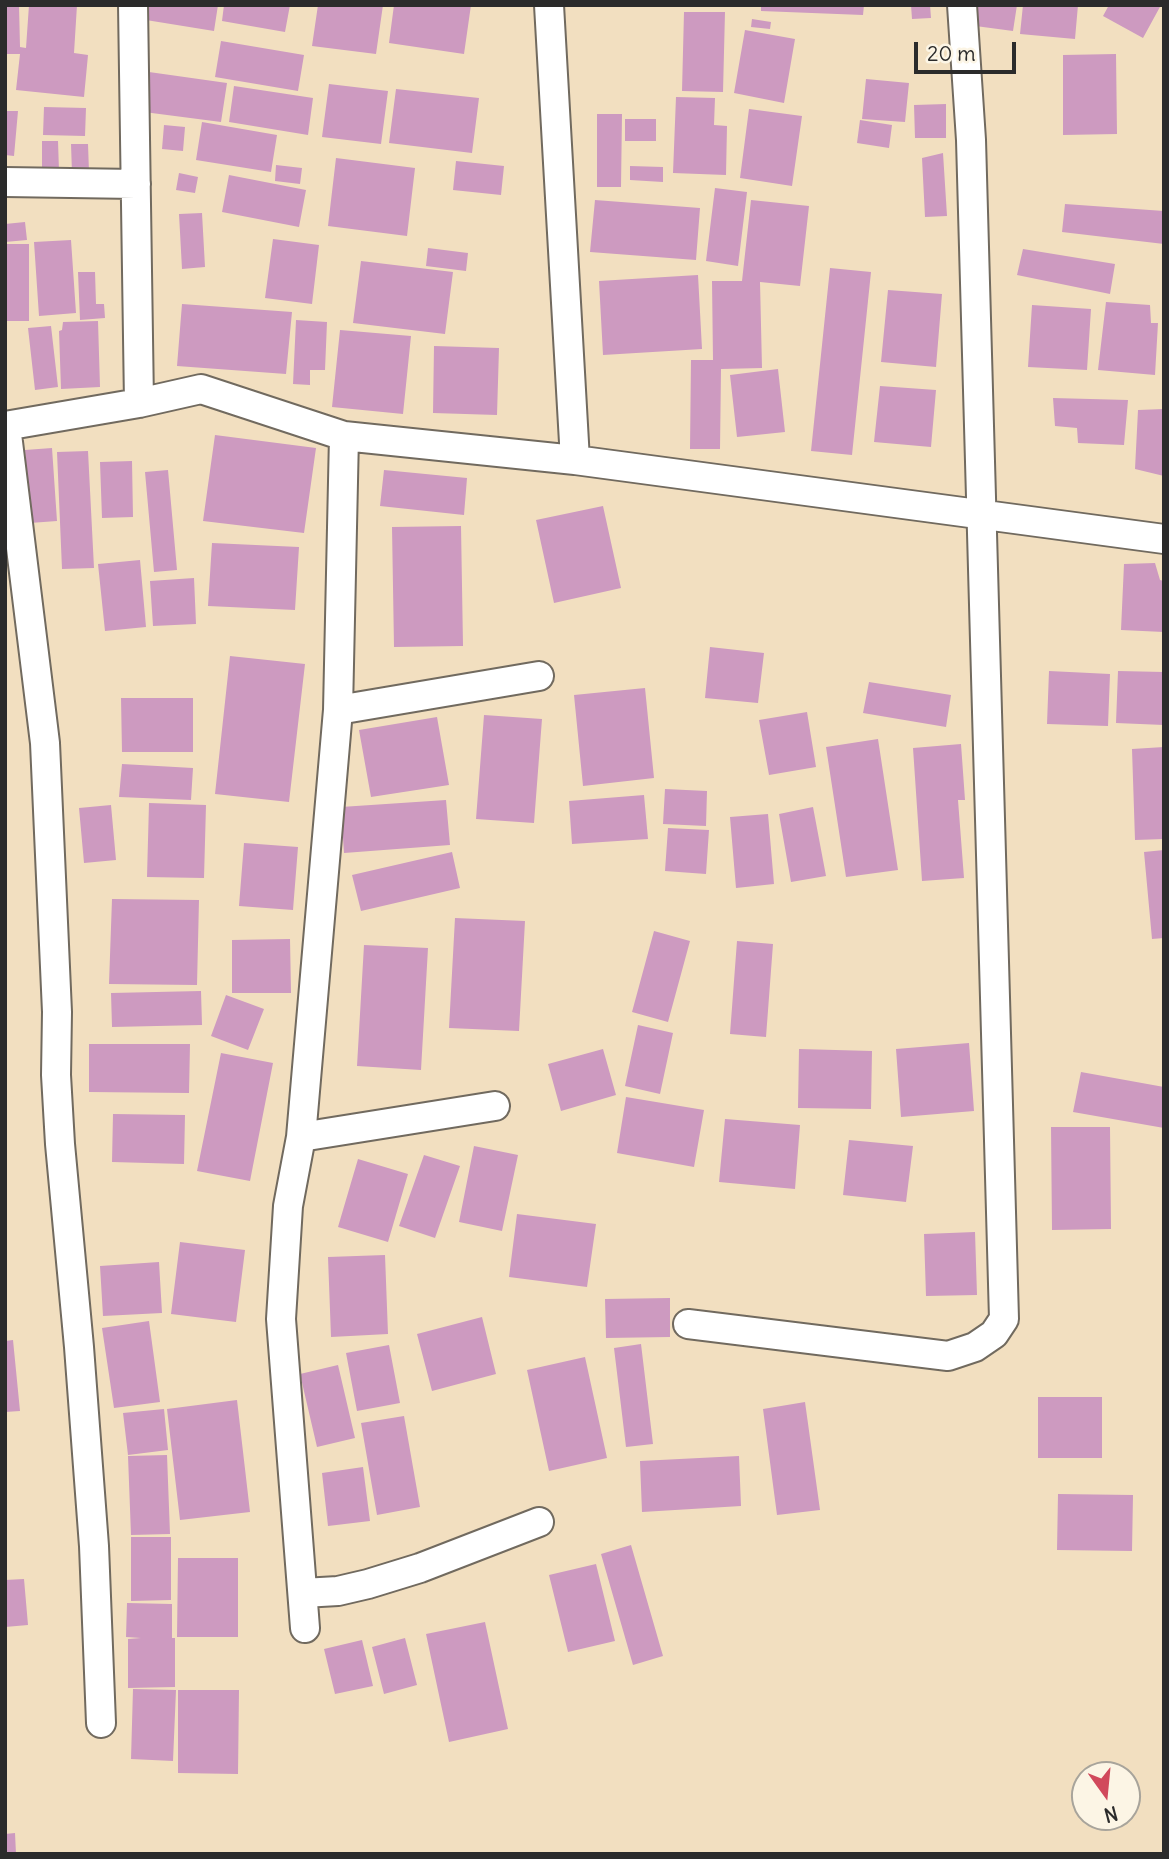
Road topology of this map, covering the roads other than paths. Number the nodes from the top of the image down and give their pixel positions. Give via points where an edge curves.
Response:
1 (133, 5) edge
2 (549, 5) edge
3 (962, 5) edge
4 (5, 182) edge
5 (136, 184) junction
6 (139, 403) junction
7 (6, 426) edge
8 (344, 436) junction
9 (575, 460) junction
10 (982, 513) junction
11 (1164, 539) edge
12 (539, 676) dead end
13 (338, 710) junction
14 (495, 1106) dead end
15 (301, 1137) junction
16 (688, 1324) dead end
17 (539, 1522) dead end
18 (303, 1593) junction
19 (305, 1628) dead end
20 (101, 1723) dead end

1 - 5 street
2 - 9 street
3 - 10 street via 971,141
4 - 5 street
5 - 6 street
6 - 7 street
6 - 8 street via 201,389
7 - 20 street via 45,743 56,1075 94,1546
8 - 9 street
8 - 13 street
9 - 10 street
10 - 11 street
10 - 16 street via 1004,1319 994,1334 975,1347 948,1356
12 - 13 street
13 - 15 street
14 - 15 street
15 - 18 street via 288,1206 281,1319
17 - 18 street via 381,1580 338,1591
18 - 19 street

